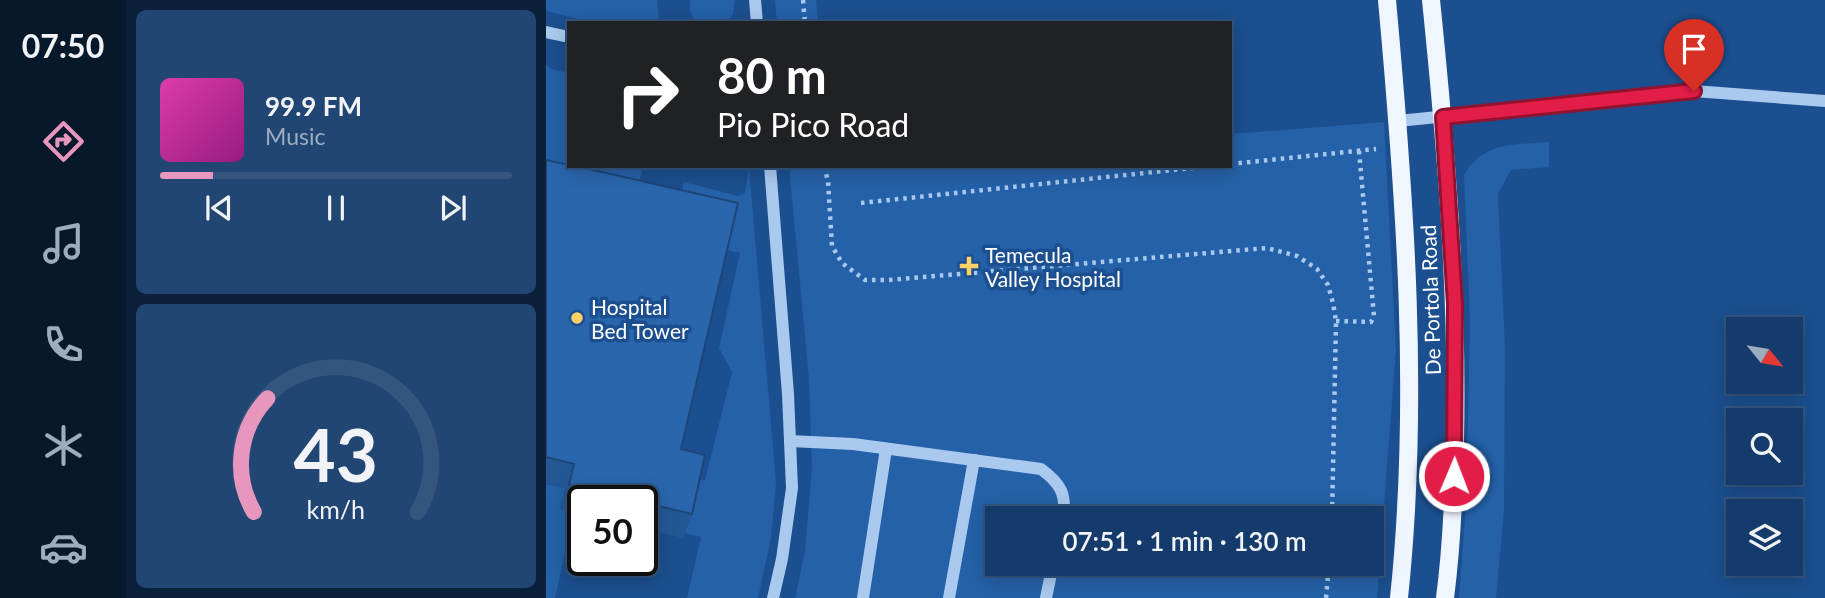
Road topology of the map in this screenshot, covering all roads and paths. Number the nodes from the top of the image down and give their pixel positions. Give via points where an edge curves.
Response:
1 (755, 0) edge
2 (803, 0) edge
3 (1387, 0) edge
4 (1432, 0) edge
5 (757, 21) edge
6 (805, 21) edge
7 (546, 32) edge
8 (567, 37) edge
9 (1825, 101) edge
10 (1443, 117) junction
11 (1398, 121) junction
12 (1399, 146) junction
13 (1359, 150) junction
14 (1232, 164) edge
15 (770, 168) edge
16 (825, 168) edge
17 (1192, 168) edge
18 (861, 203) dead end
19 (1336, 321) junction
20 (790, 441) junction
21 (886, 449) junction
22 (974, 460) junction
23 (1064, 506) edge
24 (1332, 506) edge
25 (1051, 576) edge
26 (1328, 576) edge
27 (774, 598) edge
28 (863, 598) edge
29 (949, 598) edge
30 (1046, 598) edge
31 (1326, 598) edge
32 (1399, 598) edge
33 (1446, 598) edge

1 - 5 street
2 - 6 path
3 - 11 main road, De Portola Road
4 - 10 main road, De Portola Road
7 - 8 street
9 - 10 street via 1694,91
10 - 11 street
10 - 33 main road, De Portola Road via 1456,366 1454,501
11 - 12 main road, De Portola Road
12 - 13 path
12 - 32 main road, De Portola Road via 1410,374
13 - 14 path
13 - 19 path via 1374,316 1371,322
15 - 20 street
16 - 19 path via 832,246 842,263 865,280 1266,248 1297,256 1317,269 1328,285
17 - 18 path
19 - 24 path
20 - 21 street
20 - 27 street via 792,488
21 - 22 street
21 - 28 street
22 - 23 street via 1041,469 1058,481
22 - 29 street
25 - 30 street
26 - 31 path

